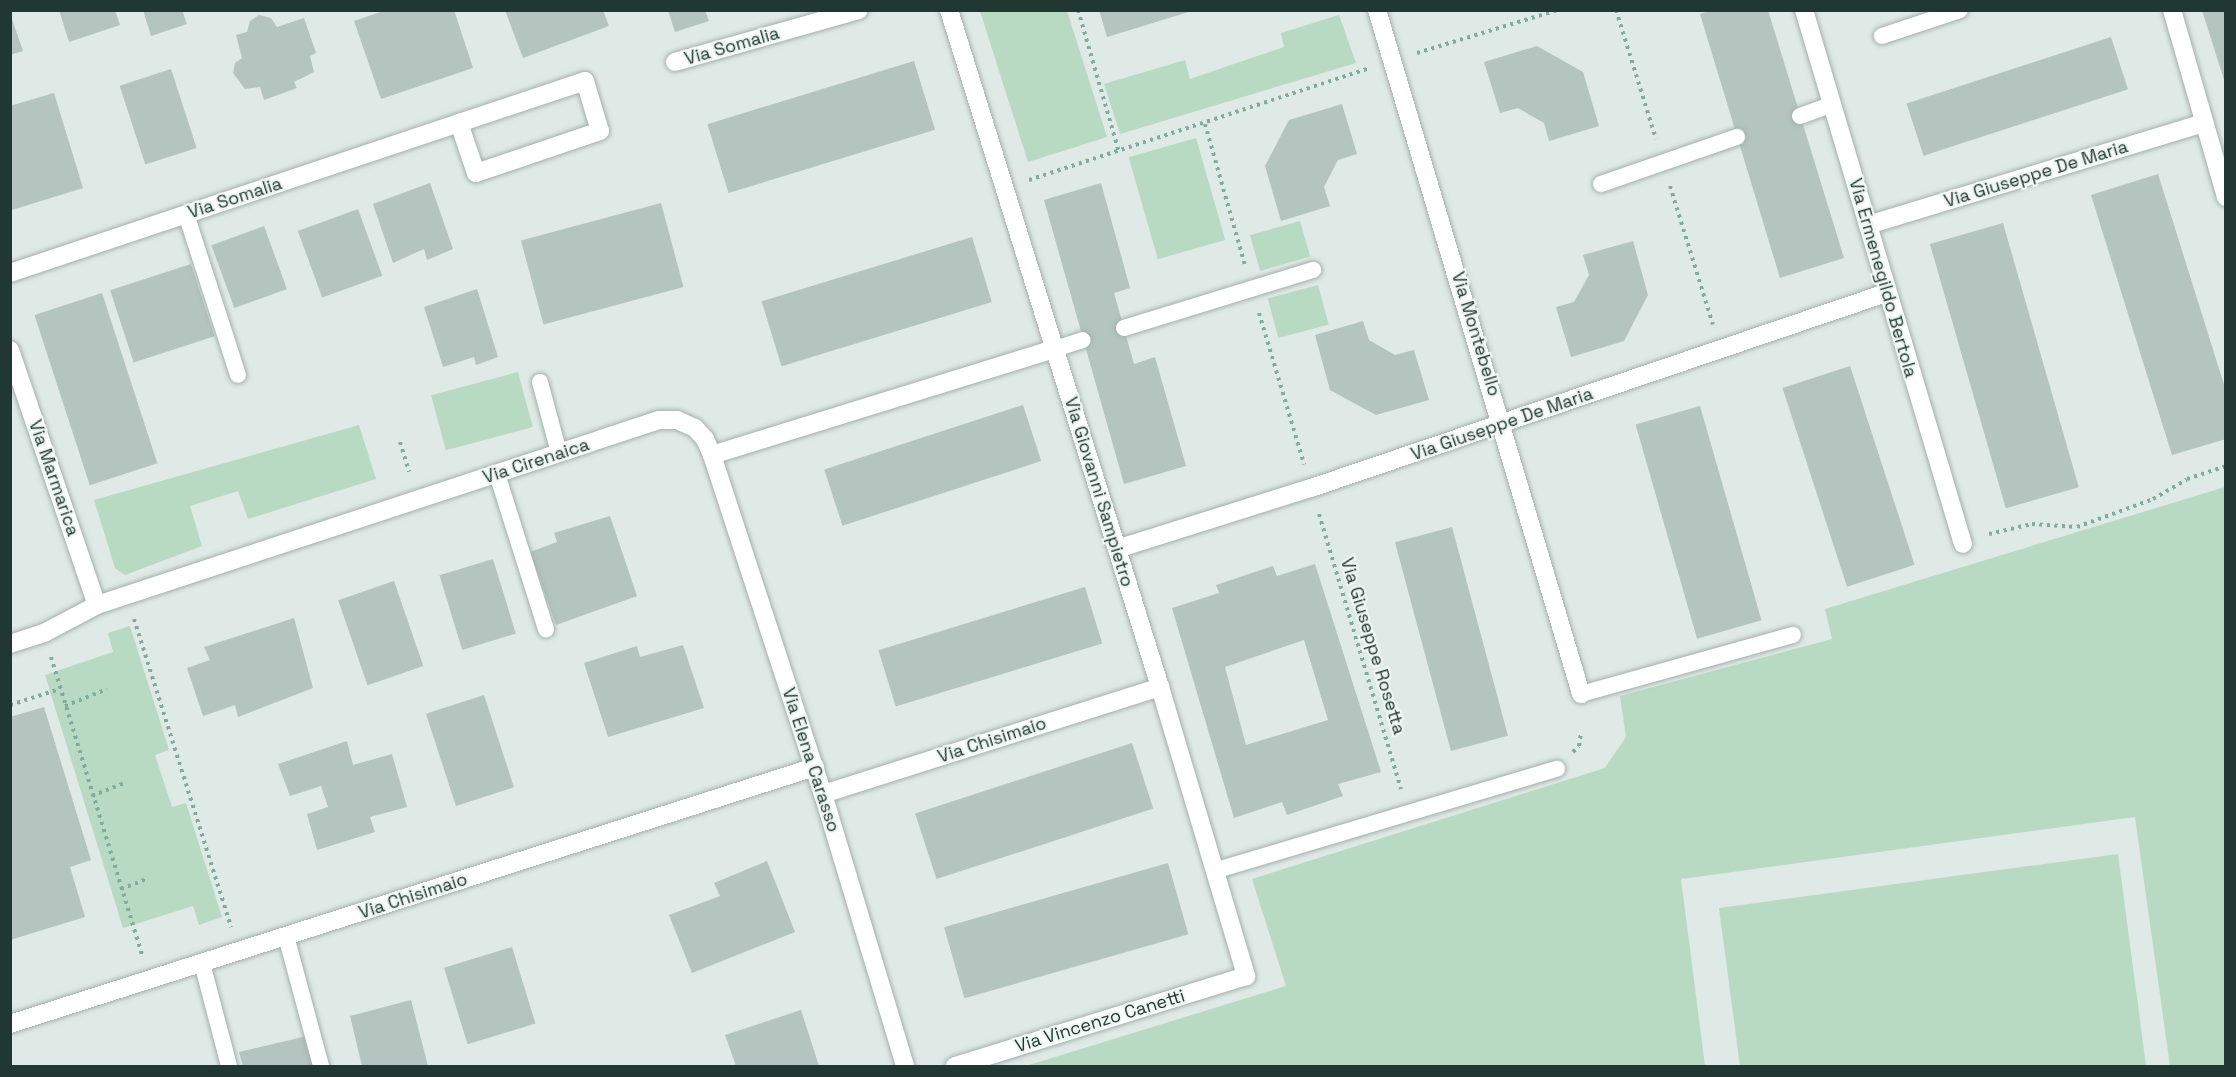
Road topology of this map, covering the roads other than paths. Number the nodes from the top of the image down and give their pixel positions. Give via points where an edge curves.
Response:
1 (859, 10) edge
2 (949, 10) edge
3 (1377, 10) edge
4 (1804, 10) edge
5 (1960, 10) edge
6 (2172, 10) edge
7 (1882, 36) dead end
8 (675, 62) dead end
9 (1831, 105) junction
10 (1800, 116) dead end
11 (459, 123) junction
12 (2204, 123) junction
13 (1737, 137) dead end
14 (1601, 184) dead end
15 (2226, 197) edge
16 (186, 214) junction
17 (1868, 225) junction
18 (1313, 270) dead end
19 (10, 273) edge
20 (1886, 293) junction
21 (1124, 328) dead end
22 (1083, 340) dead end
23 (1055, 349) junction
24 (10, 350) edge
25 (238, 375) dead end
26 (540, 382) dead end
27 (1503, 424) junction
28 (559, 453) junction
29 (712, 455) junction
30 (497, 474) junction
31 (1963, 544) road end
32 (1117, 549) junction
33 (97, 605) junction
34 (546, 629) dead end
35 (1793, 635) dead end
36 (10, 644) edge
37 (1160, 687) junction
38 (1581, 694) joint
39 (814, 767) junction
40 (1557, 769) dead end
41 (824, 794) junction
42 (1214, 871) junction
43 (285, 936) junction
44 (202, 963) junction
45 (1246, 976) joint
46 (10, 1024) edge
47 (229, 1066) edge
48 (321, 1066) edge
49 (905, 1066) edge
50 (954, 1066) edge

1 - 8 street, Via Somalia
2 - 23 street, Via Giovanni Sampietro
3 - 27 street, Via Montebello
4 - 9 street, Via Ermenegildo Bertola
5 - 7 lane
6 - 12 street
9 - 10 lane
9 - 17 street, Via Ermenegildo Bertola
11 - 11 street, Via Somalia via 476,173 600,131 585,81
11 - 16 street, Via Somalia
12 - 15 street
12 - 17 street, Via Giuseppe De Maria
13 - 14 lane
16 - 19 street, Via Somalia
16 - 25 lane
17 - 20 street, Via Ermenegildo Bertola
18 - 21 lane
20 - 27 street, Via Giuseppe De Maria
20 - 31 street, Via Ermenegildo Bertola
22 - 23 lane
23 - 29 street
23 - 32 street, Via Giovanni Sampietro
24 - 33 street, Via Marmarica
26 - 28 lane
27 - 32 street, Via Giuseppe De Maria
27 - 38 street, Via Montebello
28 - 29 street, Via Cirenaica via 659,420 677,420 695,428
28 - 30 street, Via Cirenaica
29 - 39 street, Via Elena Carasso
30 - 33 street, Via Cirenaica
30 - 34 lane
32 - 37 street, Via Giovanni Sampietro
33 - 36 street, Via Cirenaica via 44,633
35 - 38 lane
37 - 41 street, Via Chisimaio
37 - 42 street, Via Giovanni Sampietro
39 - 41 street, Via Elena Carasso
39 - 43 street, Via Chisimaio
40 - 42 lane
41 - 49 street, Via Elena Carasso
42 - 45 street, Via Giovanni Sampietro
43 - 44 street, Via Chisimaio
43 - 48 lane
44 - 46 street, Via Chisimaio
44 - 47 lane
45 - 50 street, Via Vincenzo Canetti

